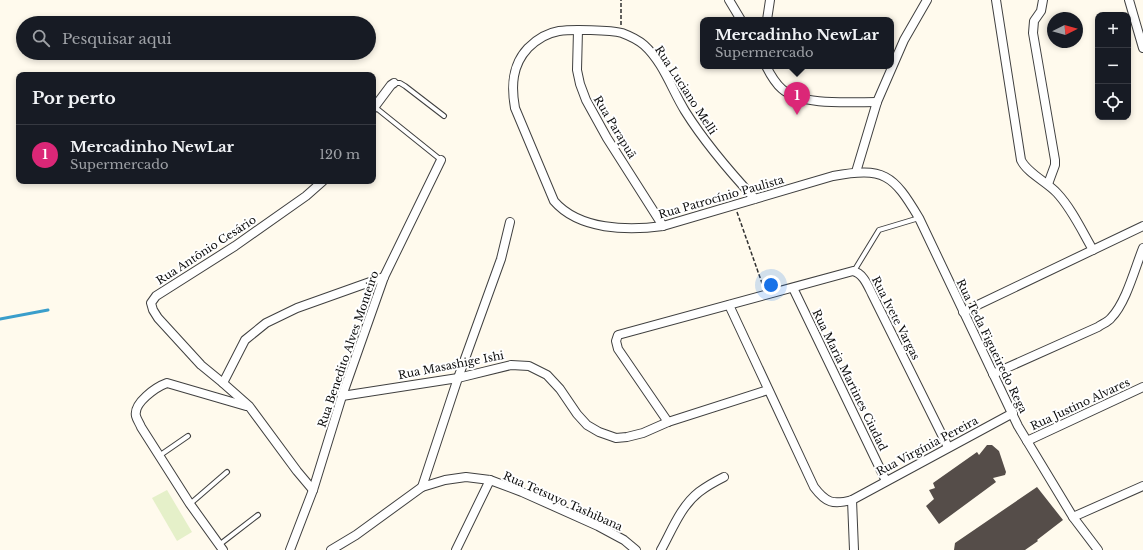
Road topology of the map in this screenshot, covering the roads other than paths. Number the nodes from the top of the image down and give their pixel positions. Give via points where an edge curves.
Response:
1 (729, 0) edge
2 (770, 0) edge
3 (927, 0) edge
4 (996, 0) edge
5 (1043, 0) edge
6 (1129, 0) edge
7 (739, 17) edge
8 (767, 17) edge
9 (578, 30) junction
10 (1143, 48) edge
11 (894, 63) edge
12 (768, 69) edge
13 (891, 69) edge
14 (394, 83) joint
15 (877, 102) junction
16 (376, 105) edge
17 (376, 110) edge
18 (444, 116) dead end
19 (441, 160) joint
20 (856, 172) junction
21 (320, 184) edge
22 (1048, 184) junction
23 (755, 199) junction
24 (919, 218) junction
25 (510, 222) dead end
26 (663, 226) junction
27 (1143, 226) edge
28 (1143, 248) edge
29 (1093, 250) junction
30 (853, 271) junction
31 (384, 277) junction
32 (793, 288) junction
33 (729, 305) junction
34 (963, 312) junction
35 (994, 374) junction
36 (458, 378) junction
37 (223, 383) junction
38 (1143, 387) edge
39 (768, 390) junction
40 (342, 396) junction
41 (249, 406) junction
42 (1012, 413) junction
43 (668, 422) junction
44 (188, 436) dead end
45 (1027, 441) junction
46 (948, 447) junction
47 (159, 456) junction
48 (227, 472) dead end
49 (724, 476) dead end
50 (490, 480) junction
51 (886, 481) junction
52 (1143, 486) edge
53 (422, 487) junction
54 (313, 490) junction
55 (852, 500) junction
56 (190, 504) junction
57 (258, 515) dead end
58 (1074, 517) junction
59 (221, 548) edge
60 (290, 550) edge
61 (331, 550) edge
62 (456, 550) edge
63 (636, 550) edge
64 (661, 550) edge
65 (854, 550) edge
66 (1098, 550) edge

1 - 7 street
2 - 8 street
3 - 11 street
4 - 22 street via 1021,160 1027,169
5 - 22 street via 1041,11 1034,21 1033,33 1055,160
6 - 10 street
9 - 23 street, Rua Luciano Melli via 621,33 645,46 658,62 686,112 717,156
9 - 26 street, Rua Parapuã via 577,70 586,100
9 - 26 street, Rua Patrocínio Paulista via 545,35 531,44 521,55 512,84 515,108 548,188 561,209 579,219 625,228 645,229
12 - 15 street via 782,90 794,97 810,101
13 - 15 street
14 - 16 street
14 - 18 lane via 405,86
15 - 20 street
17 - 19 lane
19 - 31 street, Rua Benedito Alves Monteiro
20 - 23 street, Rua Patrocínio Paulista via 833,176
20 - 24 street, Rua Teda Figueiredo Rega via 870,172 888,178 899,187
21 - 37 street, Rua Antônio Cesário via 235,246 156,296 151,303 162,324 201,365
22 - 29 street via 1067,207
23 - 26 street, Rua Patrocínio Paulista
24 - 30 lane via 879,230
24 - 34 street, Rua Teda Figueiredo Rega
25 - 36 street via 501,258
27 - 29 street
28 - 35 street via 1124,298 1110,319 1098,327
29 - 34 street
30 - 32 street
30 - 46 street, Rua Ivete Vargas via 861,275 872,294
31 - 37 street via 297,308 266,323 245,340
31 - 40 street, Rua Benedito Alves Monteiro
32 - 33 street
32 - 51 street, Rua Maria Martines Ciudad
33 - 39 street
33 - 43 street via 618,335 618,349
34 - 35 street, Rua Teda Figueiredo Rega
35 - 42 street, Rua Teda Figueiredo Rega
36 - 40 street, Rua Masashige Ishi
36 - 43 street, Rua Masashige Ishi via 511,365 528,366 547,374 587,425 616,438 643,433
36 - 53 street
37 - 41 street
38 - 45 street, Rua Justino Alvares
39 - 43 street, Rua Masashige Ishi
39 - 55 street via 814,487 827,500 840,503
40 - 54 street, Rua Benedito Alves Monteiro
41 - 47 street via 167,383 160,386 139,403 136,416
41 - 54 street
42 - 45 street, Rua Teda Figueiredo Rega
42 - 46 street, Rua Virgínia Pereira
44 - 47 lane
45 - 58 street, Rua Teda Figueiredo Rega
46 - 51 street, Rua Virgínia Pereira
47 - 56 street
48 - 56 lane
49 - 64 street via 690,500
50 - 53 street, Rua Tetsuyo Tashibana via 466,477
50 - 62 street
50 - 63 street, Rua Tetsuyo Tashibana via 598,526 624,540
51 - 55 street, Rua Virgínia Pereira
52 - 58 street
53 - 61 street, Rua Tetsuyo Tashibana via 356,536
54 - 60 street, Rua Benedito Alves Monteiro
55 - 65 street
56 - 59 street
57 - 59 lane
58 - 66 street, Rua Teda Figueiredo Rega

